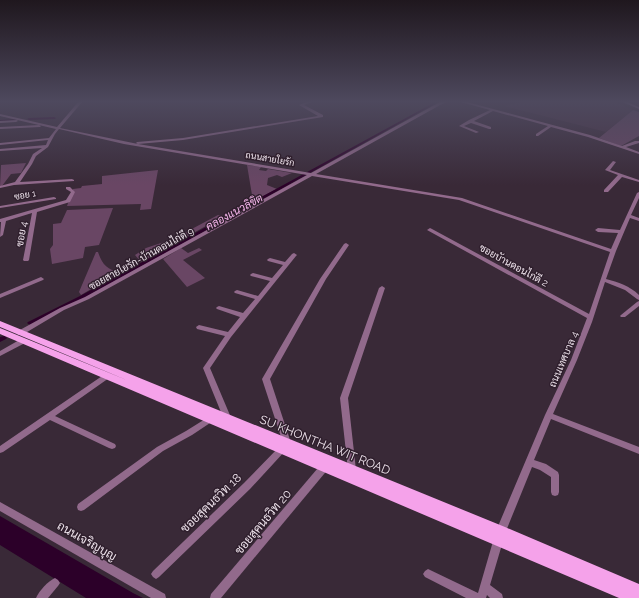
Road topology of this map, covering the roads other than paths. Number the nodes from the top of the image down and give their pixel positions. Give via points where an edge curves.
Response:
1 (57, 129) edge
2 (61, 129) edge
3 (244, 129) edge
4 (394, 129) edge
5 (470, 129) edge
6 (546, 129) edge
7 (561, 129) edge
8 (478, 132) dead end
9 (537, 135) dead end
10 (51, 139) junction
11 (639, 142) edge
12 (0, 144) edge
13 (131, 144) junction
14 (47, 146) junction
15 (622, 147) junction
16 (0, 150) edge
17 (639, 153) edge
18 (614, 162) dead end
19 (312, 174) junction
20 (620, 176) junction
21 (72, 180) dead end
22 (639, 181) edge
23 (15, 184) junction
24 (0, 187) edge
25 (68, 188) dead end
26 (606, 191) dead end
27 (639, 193) edge
28 (54, 198) dead end
29 (0, 207) edge
30 (35, 211) junction
31 (629, 216) junction
32 (2, 220) edge
33 (639, 220) edge
34 (430, 230) dead end
35 (598, 230) dead end
36 (622, 232) junction
37 (0, 235) edge
38 (346, 245) dead end
39 (601, 246) junction
40 (614, 250) junction
41 (294, 255) dead end
42 (26, 260) dead end
43 (270, 260) dead end
44 (287, 264) junction
45 (253, 275) dead end
46 (41, 279) dead end
47 (274, 280) junction
48 (603, 280) junction
49 (382, 288) dead end
50 (237, 292) dead end
51 (0, 296) edge
52 (259, 298) junction
53 (639, 303) edge
54 (219, 308) dead end
55 (245, 316) junction
56 (590, 316) junction
57 (623, 316) dead end
58 (0, 324) edge
59 (199, 327) dead end
60 (0, 331) edge
61 (229, 335) junction
62 (21, 337) junction
63 (0, 354) edge
64 (107, 376) junction
65 (549, 414) junction
66 (49, 416) junction
67 (210, 419) junction
68 (229, 423) junction
69 (112, 446) dead end
70 (284, 446) junction
71 (0, 450) edge
72 (639, 452) edge
73 (529, 462) junction
74 (326, 463) junction
75 (352, 470) junction
76 (555, 492) dead end
77 (0, 506) edge
78 (81, 507) dead end
79 (500, 535) junction
80 (583, 571) junction
81 (156, 574) dead end
82 (428, 574) dead end
83 (55, 583) dead end
84 (485, 587) junction
85 (639, 591) edge
86 (41, 598) edge
87 (161, 598) edge
88 (215, 598) edge
89 (477, 598) edge
90 (481, 598) edge
91 (498, 598) edge
92 (635, 598) edge

1 - 10 street
2 - 13 street, ถนนสายใยรัก
3 - 13 street
4 - 19 street, ซอยสายใยรัก-บ้านดอนไก่ดี 9
5 - 8 street
6 - 9 street
7 - 15 street
10 - 12 street
10 - 14 street
11 - 15 street
13 - 19 street, ถนนสายใยรัก
14 - 16 street
14 - 23 street via 35,153
15 - 17 street
18 - 20 street via 607,170
19 - 39 street, ถนนสายใยรัก via 460,199
19 - 62 street, ซอยสายใยรัก-บ้านดอนไก่ดี 9 via 67,307
20 - 22 street
20 - 26 street
21 - 23 street
23 - 24 street
25 - 30 street via 73,192 68,201
27 - 31 street, ถนนเทศบาล 4
28 - 29 street, ซอย 1
30 - 32 street
30 - 42 street, ซอย 4
31 - 33 street
31 - 36 street, ถนนเทศบาล 4
32 - 37 street
34 - 56 street, ซอยบัานดอนไก่ดี 2
35 - 36 street
36 - 40 street, ถนนเทศบาล 4
38 - 70 street via 266,379
39 - 40 street
39 - 40 street
40 - 48 street, ถนนเทศบาล 4
41 - 44 street
43 - 44 street
44 - 47 street
45 - 47 street
46 - 51 street
47 - 52 street
48 - 53 street via 625,286 631,290
48 - 56 street, ถนนเทศบาล 4
49 - 75 street via 344,398
50 - 52 street
52 - 55 street
53 - 57 street
54 - 55 street
55 - 61 street
56 - 65 street, ถนนเทศบาล 4 via 574,360
58 - 62 main road, SU KHONTHA WIT ROAD
59 - 61 street
60 - 62 main road, SU KHONTHA WIT ROAD
61 - 68 street via 206,368
62 - 63 street, ซอยสายใยรัก-บ้านดอนไก่ดี 9
62 - 64 main road, SU KHONTHA WIT ROAD
62 - 68 main road, SU KHONTHA WIT ROAD
64 - 66 street
64 - 67 main road, SU KHONTHA WIT ROAD
65 - 72 street
65 - 73 street, ถนนเทศบาล 4
66 - 69 street
66 - 71 street
67 - 68 main road, SU KHONTHA WIT ROAD
67 - 78 street via 189,434 160,449
68 - 70 main road, SU KHONTHA WIT ROAD
70 - 74 main road, SU KHONTHA WIT ROAD
70 - 81 street, ซอยสุคนธวิท 18 via 247,486
73 - 76 street via 555,475
73 - 79 street, ถนนเทศบาล 4
74 - 75 main road, SU KHONTHA WIT ROAD
74 - 79 main road, SU KHONTHA WIT ROAD
74 - 88 street, ซอยสุคนธวิท 20
75 - 79 main road, SU KHONTHA WIT ROAD
77 - 87 street, ถนนเจริญบุญ
79 - 80 main road, SU KHONTHA WIT ROAD
79 - 84 street, ถนนเทศบาล 4
80 - 85 main road, SU KHONTHA WIT ROAD
80 - 92 main road, SU KHONTHA WIT ROAD
82 - 89 street
83 - 86 street
84 - 90 street, ถนนเทศบาล 4
84 - 91 street

